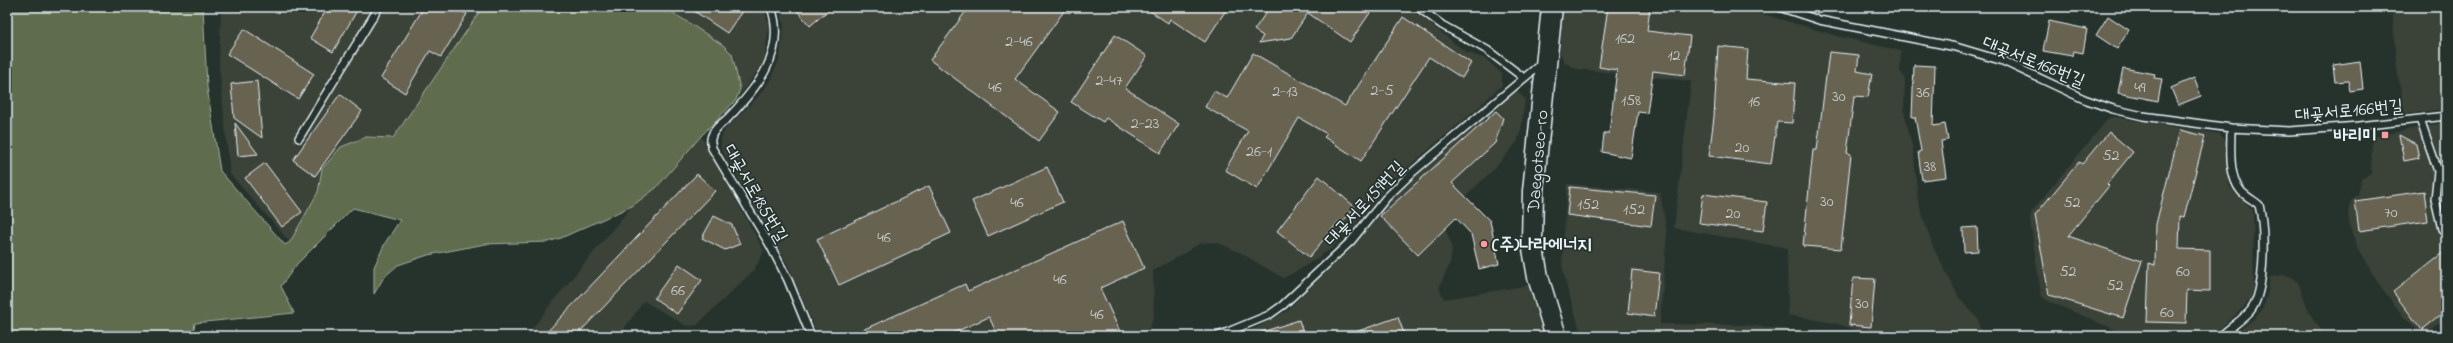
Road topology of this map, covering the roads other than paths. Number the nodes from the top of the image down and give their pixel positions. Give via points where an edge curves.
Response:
1 (379, 7) edge
2 (771, 7) edge
3 (1418, 7) edge
4 (1552, 7) edge
5 (1779, 7) edge
6 (1547, 60) junction
7 (1524, 78) junction
8 (2446, 116) edge
9 (2420, 119) junction
10 (2231, 128) junction
11 (299, 138) dead end
12 (2442, 228) dead end
13 (811, 336) edge
14 (1218, 336) edge
15 (1556, 336) edge
16 (2221, 336) edge

1 - 11 lane
2 - 13 lane, 대곶서로185번길 via 775,27 770,64 748,98 710,139 712,148 788,280
3 - 7 lane via 1442,25 1487,50
4 - 6 street, Daegotseo-ro
5 - 10 lane, 대곶서로166번길 via 1820,20 1956,47 2003,61 2084,99 2113,109 2143,116
6 - 7 lane, 대곶서로159번길
6 - 15 street, Daegotseo-ro via 1533,191 1532,243 1538,277
7 - 14 lane, 대곶서로159번길 via 1414,170 1386,198 1351,241 1283,305 1269,315
8 - 9 lane, 대곶서로166번길
9 - 10 lane, 대곶서로166번길 via 2289,131
9 - 12 lane via 2438,170 2435,199
10 - 16 lane via 2231,161 2236,183 2242,193 2259,204 2262,215 2262,277 2251,310

